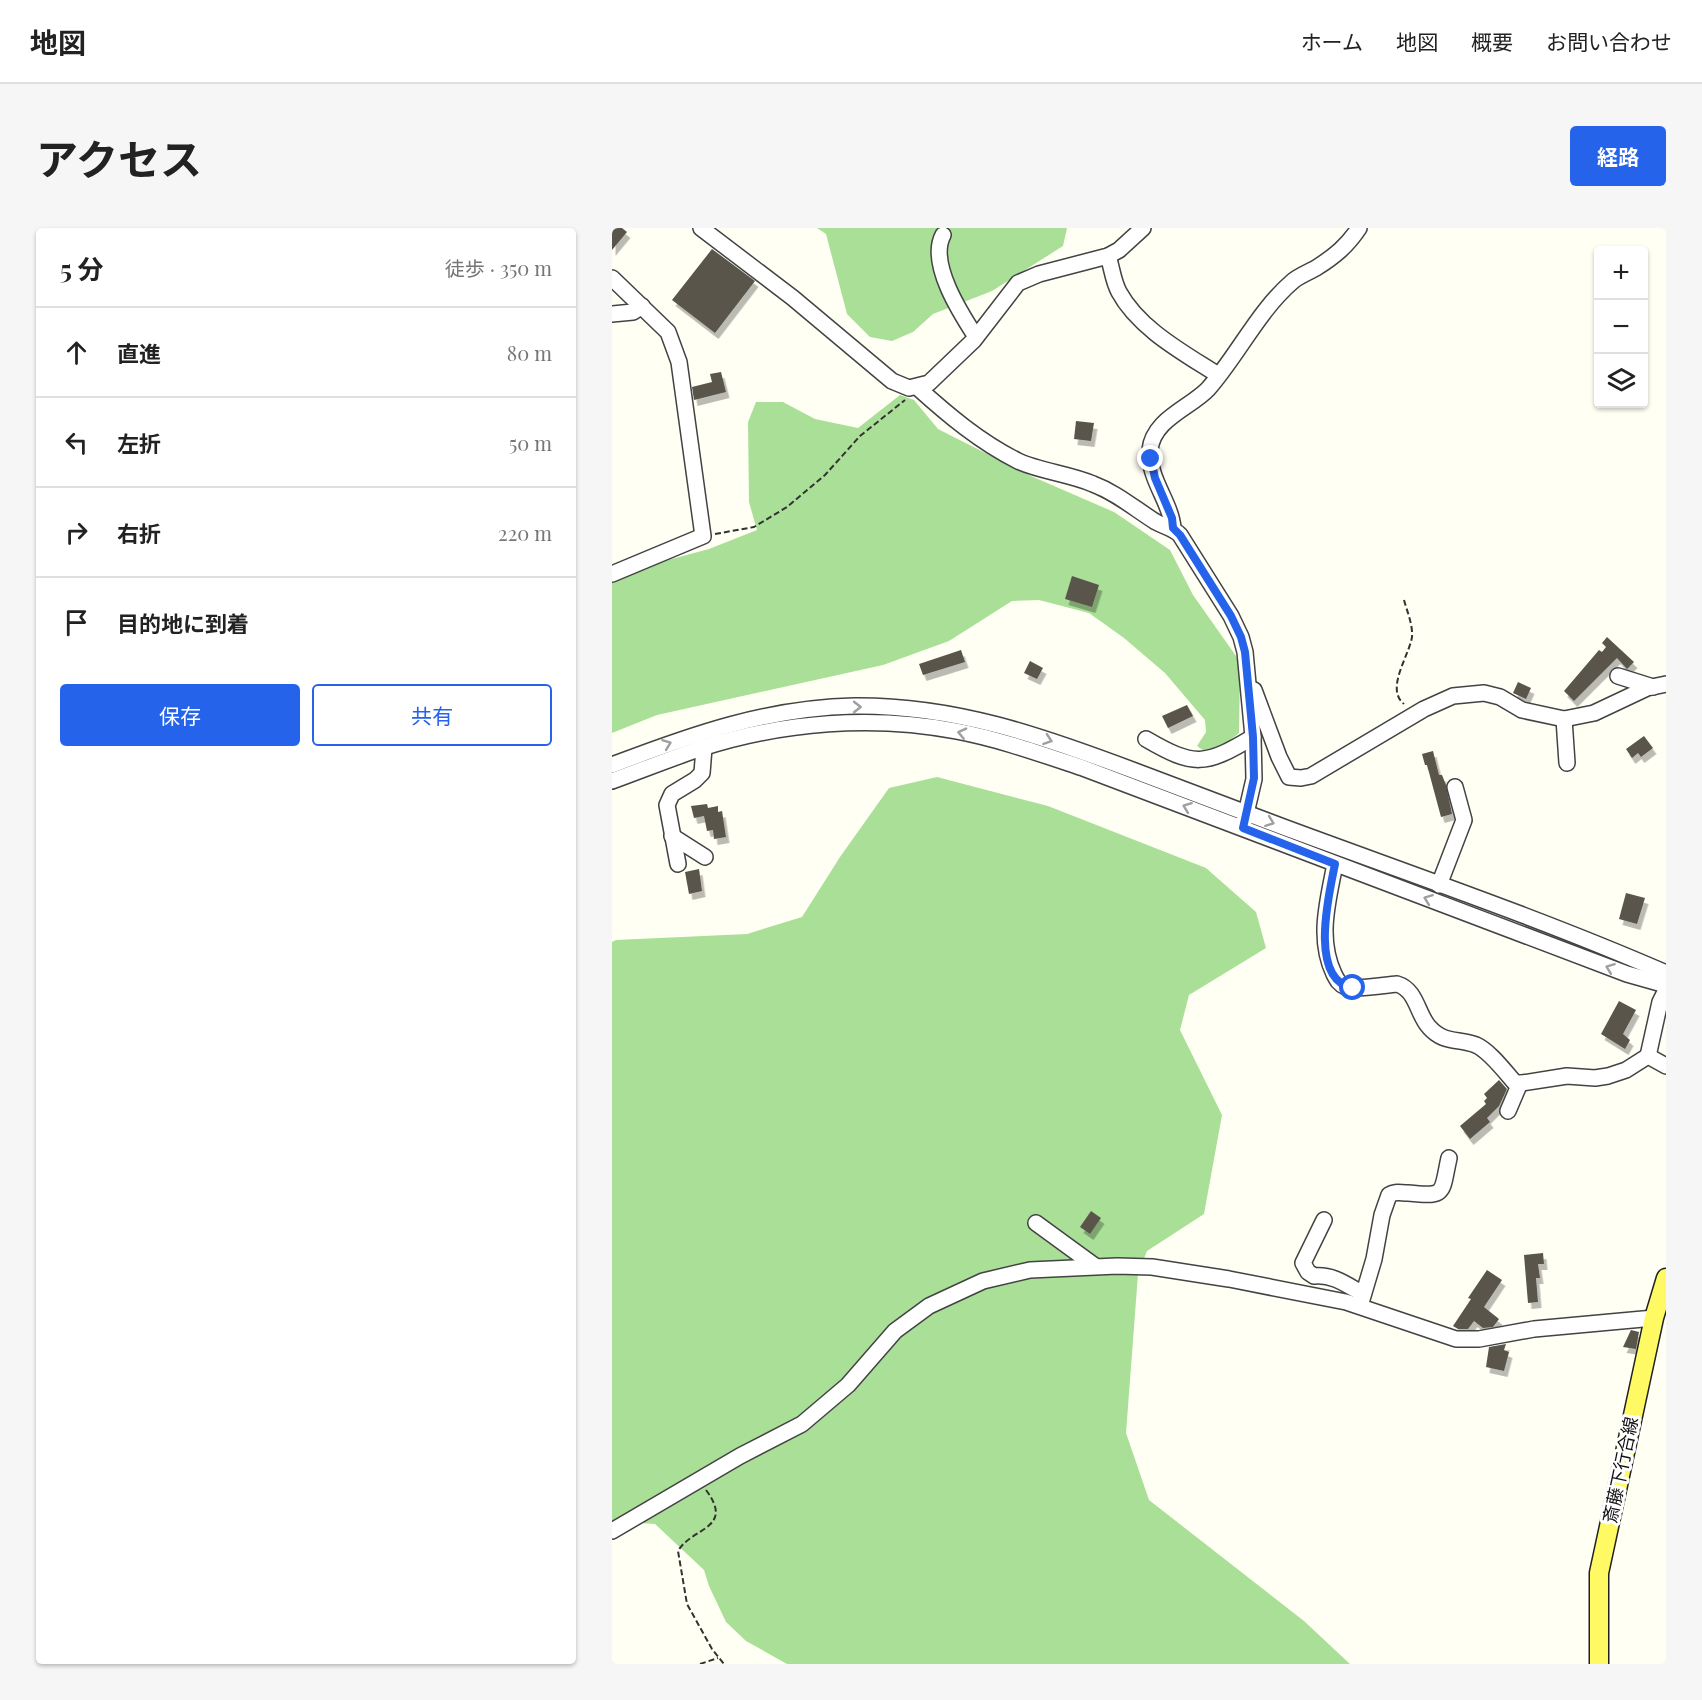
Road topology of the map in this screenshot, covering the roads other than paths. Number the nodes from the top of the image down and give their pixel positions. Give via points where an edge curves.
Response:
1 (701, 228) edge
2 (1143, 228) edge
3 (1359, 228) edge
4 (943, 235) dead end
5 (1108, 256) junction
6 (612, 278) edge
7 (642, 306) junction
8 (612, 314) edge
9 (976, 337) junction
10 (1218, 375) junction
11 (917, 387) junction
12 (1173, 528) junction
13 (612, 573) edge
14 (1618, 676) dead end
15 (1247, 681) junction
16 (1659, 685) edge
17 (1564, 719) junction
18 (1253, 737) junction
19 (1146, 739) dead end
20 (704, 748) junction
21 (1567, 763) dead end
22 (612, 765) edge
23 (612, 782) edge
24 (1455, 787) dead end
25 (1245, 821) junction
26 (672, 836) junction
27 (705, 857) dead end
28 (678, 864) dead end
29 (1335, 864) junction
30 (1439, 885) junction
31 (1666, 973) edge
32 (1666, 985) edge
33 (1666, 990) edge
34 (1648, 1056) junction
35 (1666, 1066) edge
36 (1520, 1083) junction
37 (1508, 1111) dead end
38 (1449, 1158) dead end
39 (1324, 1220) dead end
40 (1036, 1223) dead end
41 (1095, 1266) junction
42 (1666, 1278) edge
43 (1361, 1300) junction
44 (1654, 1318) junction
45 (612, 1531) edge
46 (1599, 1664) edge

1 - 11 street via 892,381
2 - 5 street
3 - 10 street via 1343,250 1294,280 1277,297
4 - 9 street via 940,262 945,278
5 - 9 street via 1018,283
5 - 10 street via 1127,305 1159,335
6 - 7 street
7 - 8 street via 633,312
7 - 13 street via 668,332 677,352 703,536
9 - 11 street via 929,383
10 - 12 street via 1206,391 1166,422 1152,441 1155,478
11 - 12 street via 987,444 1020,462 1110,491 1158,523
12 - 15 street via 1231,616 1245,652
14 - 16 street
15 - 17 street via 1252,684 1289,777 1311,776 1453,696 1484,693 1522,710
15 - 18 street
16 - 17 street via 1594,713
17 - 21 street
18 - 19 street via 1218,757 1192,760 1178,757
18 - 25 street via 1254,778
20 - 23 street
25 -> 20 street via 1020,747 955,731 903,724 818,724
20 - 26 street via 702,773 668,800
22 -> 25 street via 684,737 768,715 856,706 910,709 956,714 1009,727 1095,756
24 - 30 street via 1464,820
25 - 29 street
25 -> 30 street
26 - 27 street
26 - 28 street
32 -> 29 street
29 - 36 street via 1324,918 1324,944 1338,982 1353,988 1403,986 1428,1027 1442,1038 1477,1046 1516,1084
30 - 31 street
33 - 34 street
34 - 35 street
34 - 36 street via 1608,1076 1567,1076
36 - 37 street
38 - 43 street via 1438,1194 1389,1195
39 - 43 street via 1305,1268 1314,1276 1334,1278
40 - 41 street
41 - 43 street via 1152,1268
41 - 45 street via 1030,1270 983,1281 929,1306 895,1331 848,1385 802,1424
42 - 44 main road, 斎藤下行合線
43 - 44 street via 1456,1339
44 - 46 main road, 斎藤下行合線 via 1599,1573

